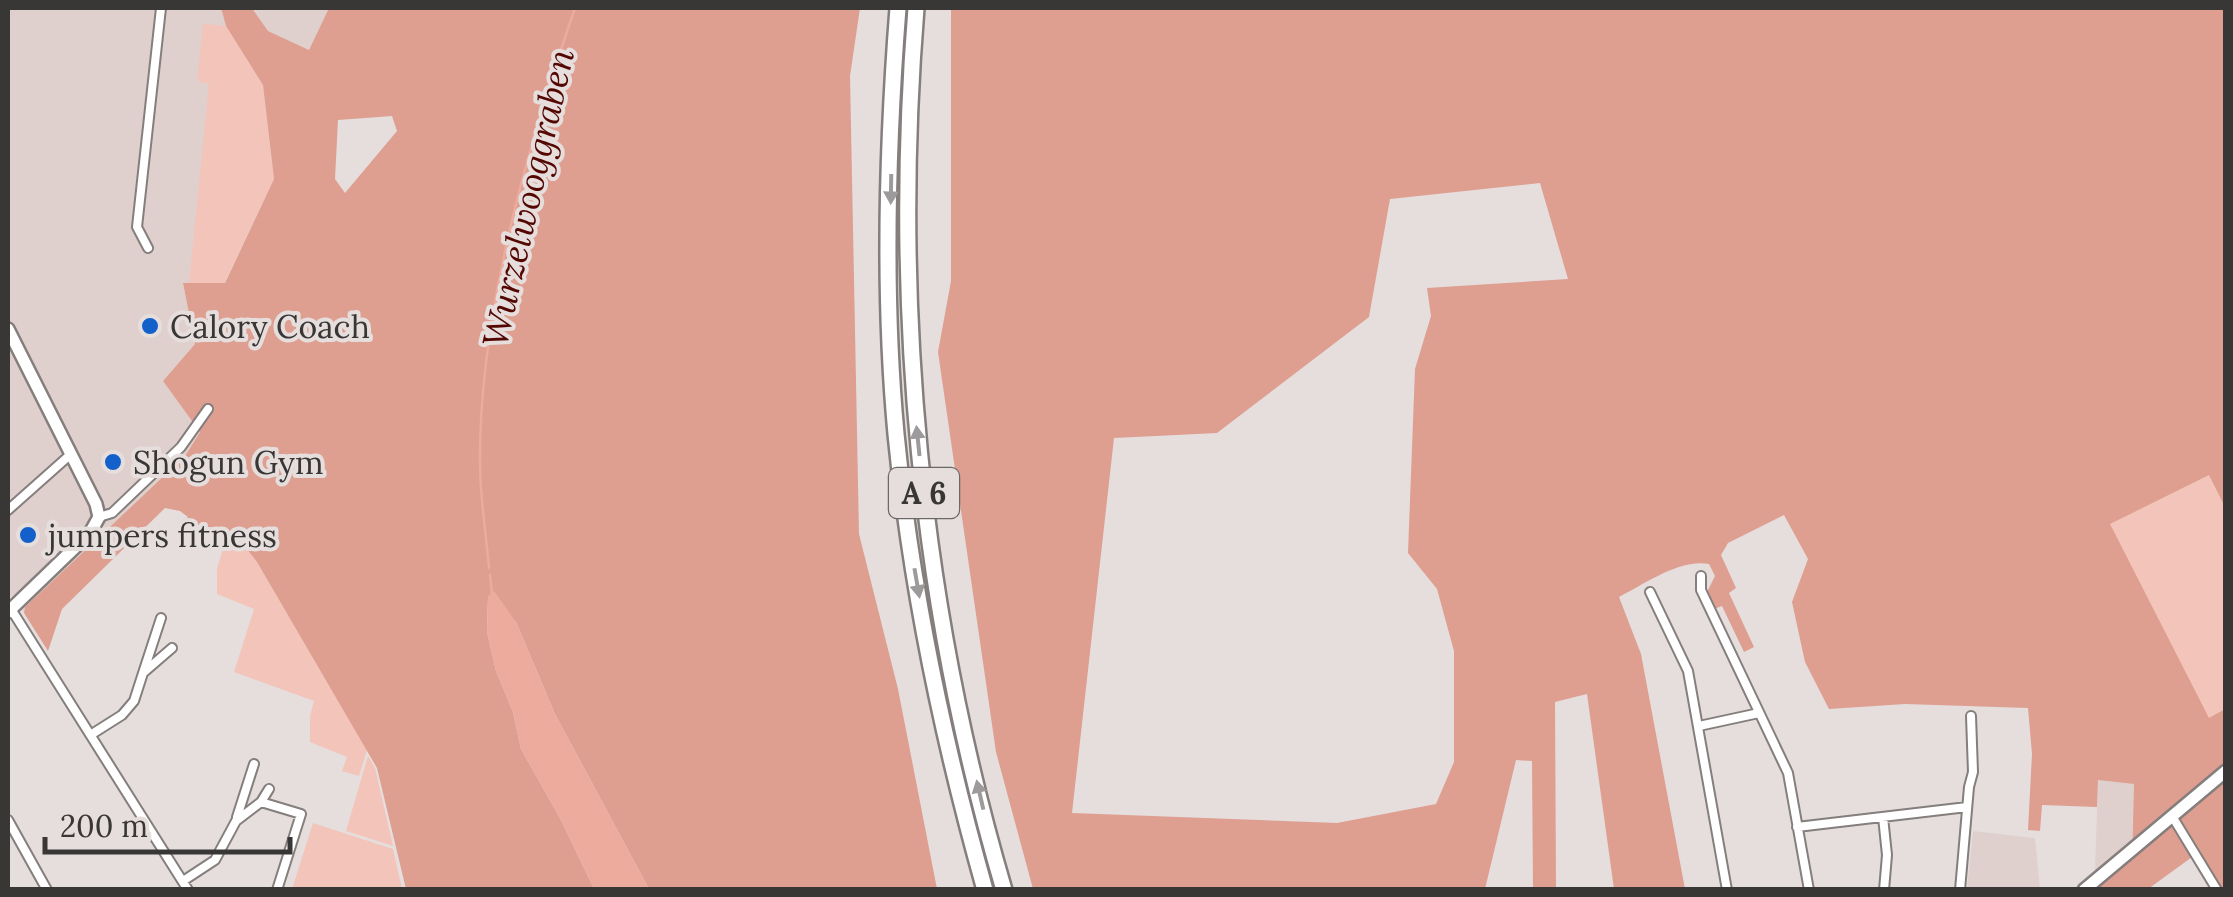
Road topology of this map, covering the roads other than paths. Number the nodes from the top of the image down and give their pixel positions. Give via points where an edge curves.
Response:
1 (161, 8) edge
2 (898, 8) edge
3 (916, 8) edge
4 (148, 248) dead end
5 (8, 330) edge
6 (208, 409) dead end
7 (70, 454) junction
8 (8, 510) edge
9 (99, 517) junction
10 (1700, 576) dead end
11 (1650, 592) dead end
12 (9, 611) edge
13 (160, 618) dead end
14 (172, 648) dead end
15 (143, 673) junction
16 (1759, 712) junction
17 (1971, 716) dead end
18 (1699, 726) junction
19 (92, 734) junction
20 (254, 764) dead end
21 (2226, 771) edge
22 (269, 789) dead end
23 (260, 802) junction
24 (1968, 808) junction
25 (2172, 816) junction
26 (1883, 817) junction
27 (8, 820) edge
28 (236, 822) junction
29 (1798, 827) junction
30 (186, 885) edge
31 (47, 890) edge
32 (277, 890) edge
33 (985, 890) edge
34 (1004, 890) edge
35 (1727, 890) edge
36 (1809, 890) edge
37 (1884, 890) edge
38 (1960, 890) edge
39 (2084, 890) edge
40 (2217, 890) edge

1 - 4 street via 137,228
2 -> 33 highway, A 6 via 891,353 903,496 930,662
34 -> 3 highway, A 6 via 950,658 923,488 908,236
5 - 7 street
6 - 9 street via 181,447 112,513
7 - 8 street
7 - 9 street
9 - 12 street via 90,534
10 - 16 street
11 - 18 street via 1688,671
12 - 19 street
13 - 15 street
14 - 15 street
15 - 19 street via 134,701
16 - 18 street
16 - 29 street via 1788,774
17 - 24 street
18 - 35 street
19 - 30 street
20 - 28 street
21 - 25 street
22 - 23 street
23 - 28 street
23 - 32 street via 301,814
24 - 26 street
24 - 38 street
25 - 39 street
25 - 40 street
26 - 29 street
26 - 37 street
27 - 31 street
28 - 30 street via 215,860
29 - 36 street

